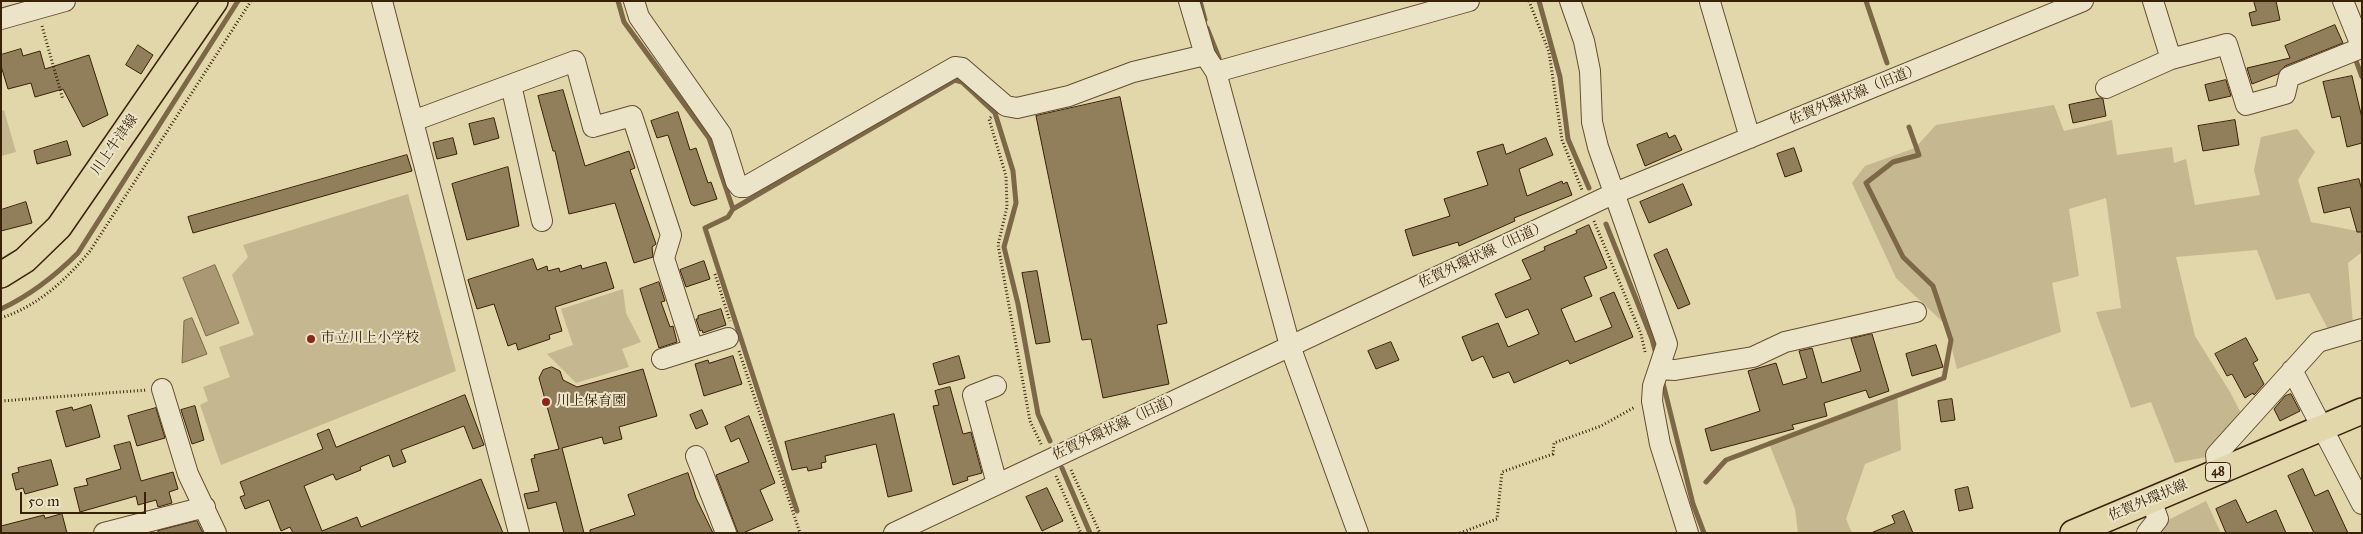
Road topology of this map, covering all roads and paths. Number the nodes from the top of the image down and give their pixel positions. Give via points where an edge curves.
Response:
1 (65, 1) edge
2 (215, 1) edge
3 (251, 1) edge
4 (382, 1) edge
5 (634, 1) edge
6 (1189, 1) edge
7 (1469, 1) edge
8 (1529, 1) edge
9 (1570, 1) edge
10 (2084, 1) edge
11 (2153, 1) edge
12 (2343, 1) edge
13 (1710, 2) edge
14 (37, 9) junction
15 (1, 19) edge
16 (2362, 48) edge
17 (1205, 55) junction
18 (2171, 59) junction
19 (1216, 72) junction
20 (511, 85) junction
21 (2106, 88) dead end
22 (62, 100) dead end
23 (989, 119) dead end
24 (413, 121) junction
25 (1750, 138) junction
26 (1615, 193) junction
27 (1588, 206) junction
28 (542, 221) dead end
29 (715, 274) dead end
30 (1, 275) edge
31 (1916, 312) dead end
32 (1, 318) edge
33 (2362, 330) edge
34 (733, 339) junction
35 (1290, 346) junction
36 (693, 349) junction
37 (662, 359) dead end
38 (2292, 370) junction
39 (1657, 377) junction
40 (996, 386) dead end
41 (162, 389) joint
42 (1, 401) edge
43 (2362, 411) edge
44 (2322, 427) junction
45 (696, 456) dead end
46 (1056, 457) junction
47 (2218, 472) junction
48 (997, 484) junction
49 (2151, 500) junction
50 (2362, 504) edge
51 (206, 507) junction
52 (104, 533) edge
53 (216, 533) edge
54 (519, 533) edge
55 (726, 533) edge
56 (800, 533) edge
57 (894, 533) edge
58 (1082, 533) edge
59 (1100, 533) edge
60 (1358, 533) edge
61 (1460, 533) edge
62 (1688, 533) edge
63 (2073, 533) edge
64 (2147, 533) edge

1 - 14 street
2 - 30 main road, 川上牛津線 via 59,228 25,260
3 - 32 path via 90,251 68,278 22,311
4 - 24 street
5 - 17 street via 639,18 721,134 740,187 956,67 962,68 1006,106 1017,108 1069,96 1133,72
6 - 17 street
7 - 19 street
8 - 27 path via 1549,52 1562,140
9 - 26 street via 1590,71 1592,122
10 - 25 street, 佐賀外環状線（旧道）
11 - 18 street
12 - 16 street
13 - 25 street
14 - 15 street
14 - 22 path
16 - 18 street via 2289,77 2285,94 2246,105 2227,44
17 - 19 street
18 - 21 street
19 - 35 street
20 - 24 street
20 - 28 street
20 - 36 street via 575,62 593,127 632,116 671,235 664,258
23 - 46 path via 1006,176 1008,207 998,245 1030,421
24 - 54 street
25 - 26 street, 佐賀外環状線（旧道）
26 - 27 street, 佐賀外環状線（旧道）
26 - 39 street via 1667,344
27 - 35 street, 佐賀外環状線（旧道）
27 - 39 path
29 - 34 path
31 - 39 street via 1785,342 1753,357
33 - 38 street via 2318,342
34 - 36 street
34 - 56 path
35 - 46 street, 佐賀外環状線（旧道）
35 - 60 street
36 - 37 street
38 - 44 street
38 - 47 street via 2216,455
39 - 61 path via 1641,404 1601,426 1554,443 1553,454 1502,472 1498,519
39 - 62 street via 1660,444
40 - 48 street via 972,395
41 - 42 path
41 - 51 street via 188,474
43 - 44 main road, 佐賀外環状線 / 48
44 - 47 main road, 佐賀外環状線 / 48
44 - 50 street
45 - 55 street
46 - 48 street, 佐賀外環状線（旧道）
46 - 58 path
46 - 59 path
47 - 49 main road, 佐賀外環状線 / 48
48 - 57 street, 佐賀外環状線（旧道）
49 - 63 main road, 佐賀外環状線 / 48
49 - 64 street via 2158,519
51 - 52 street
51 - 53 street

